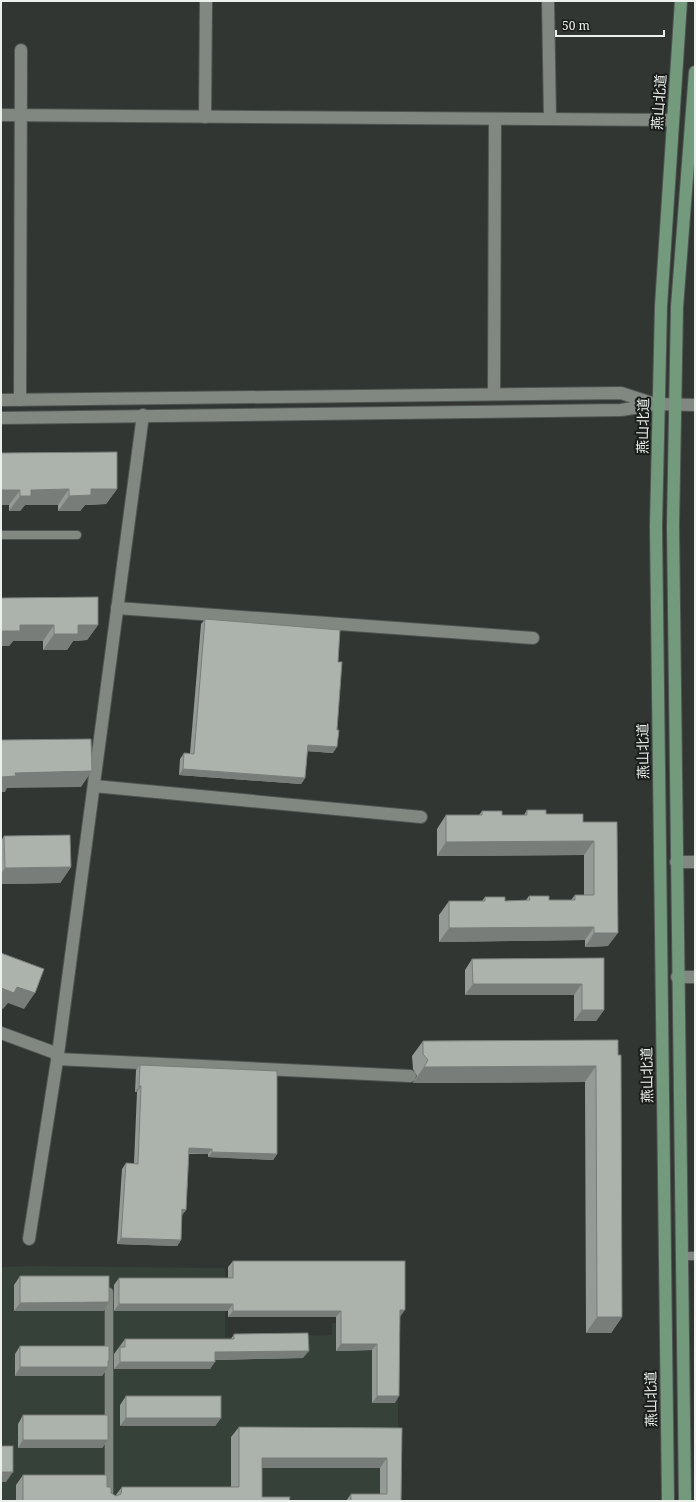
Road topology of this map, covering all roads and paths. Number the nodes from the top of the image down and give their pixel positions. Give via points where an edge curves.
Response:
1 (206, 1) edge
2 (548, 1) edge
3 (681, 1) edge
4 (20, 50) dead end
5 (695, 72) edge
6 (1, 115) edge
7 (20, 115) junction
8 (205, 116) junction
9 (495, 119) junction
10 (550, 119) junction
11 (673, 120) junction
12 (494, 393) junction
13 (1, 400) edge
14 (20, 400) junction
15 (658, 404) junction
16 (675, 404) junction
17 (695, 405) edge
18 (143, 416) junction
19 (1, 418) edge
20 (1, 535) edge
21 (77, 535) dead end
22 (118, 608) junction
23 (533, 638) dead end
24 (94, 786) junction
25 (421, 817) dead end
26 (676, 862) junction
27 (695, 862) edge
28 (677, 977) junction
29 (695, 977) edge
30 (1, 1033) edge
31 (57, 1056) junction
32 (410, 1076) dead end
33 (29, 1240) dead end
34 (681, 1256) junction
35 (695, 1256) edge
36 (109, 1279) edge
37 (109, 1501) edge
38 (668, 1501) edge
39 (684, 1501) edge

1 - 8 street
2 - 10 street
3 - 11 main road, 燕山北道
4 - 7 street
5 - 16 main road via 677,307
6 - 7 street
7 - 8 street
7 - 14 street
8 - 9 street
9 - 10 street
9 - 12 street
10 - 11 street
11 - 15 main road, 燕山北道 via 661,306
12 - 14 street
12 - 15 street via 621,393
13 - 14 street
15 - 16 street
15 - 18 street via 621,410
15 - 38 main road, 燕山北道 via 656,541
16 - 17 street
16 - 26 main road via 673,526
18 - 19 street
18 - 22 street
20 - 21 lane
22 - 23 street
22 - 24 street
24 - 25 street
24 - 31 street
26 - 27 street
26 - 28 main road
28 - 29 street
28 - 34 main road
30 - 31 street
31 - 32 street
31 - 33 street
34 - 35 lane
34 - 39 main road
36 - 37 lane

